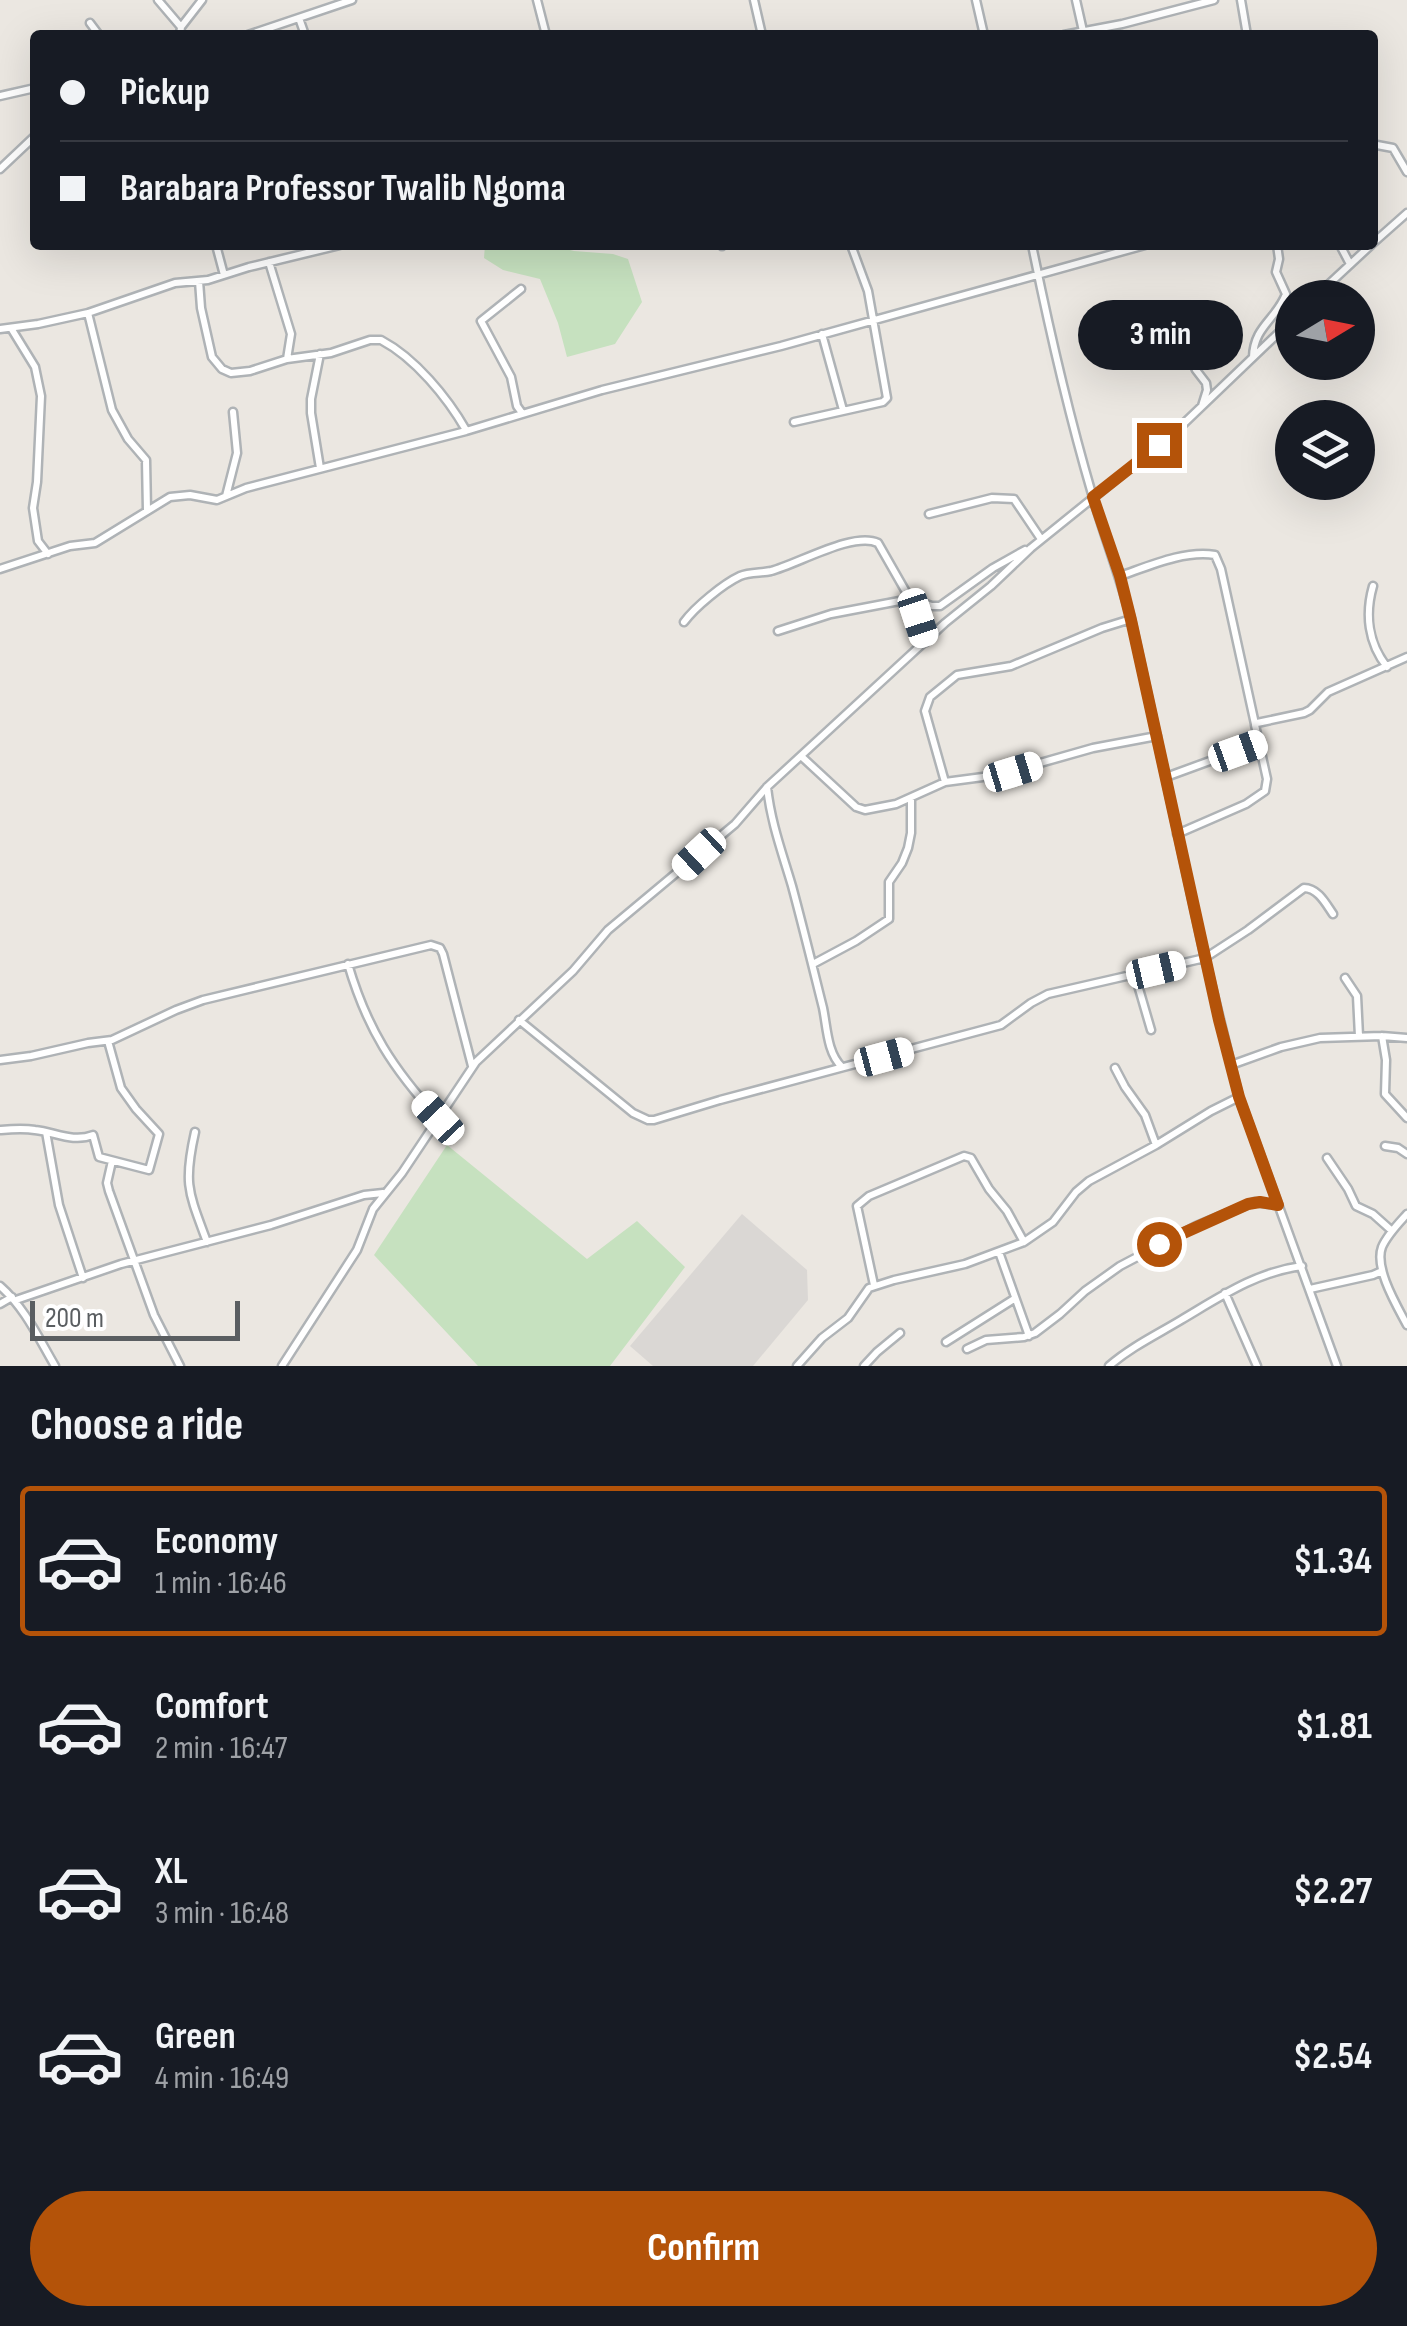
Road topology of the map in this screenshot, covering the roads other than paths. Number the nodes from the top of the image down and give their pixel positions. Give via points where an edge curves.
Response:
1 (158, 0) edge
2 (202, 0) edge
3 (352, 0) edge
4 (537, 0) edge
5 (754, 0) edge
6 (1076, 0) edge
7 (1214, 0) edge
8 (1241, 0) edge
9 (973, 1) edge
10 (299, 18) junction
11 (90, 24) dead end
12 (95, 30) edge
13 (179, 30) edge
14 (181, 30) edge
15 (263, 30) edge
16 (303, 30) edge
17 (545, 30) edge
18 (761, 30) edge
19 (982, 30) edge
20 (1083, 30) edge
21 (1087, 30) edge
22 (1246, 30) edge
23 (30, 89) edge
24 (0, 96) edge
25 (30, 141) edge
26 (1378, 145) edge
27 (0, 168) edge
28 (1407, 172) edge
29 (1407, 213) edge
30 (1378, 239) edge
31 (217, 250) edge
32 (319, 250) edge
33 (853, 250) edge
34 (1033, 250) edge
35 (1127, 250) edge
36 (1278, 250) edge
37 (1343, 250) edge
38 (1365, 250) edge
39 (269, 262) junction
40 (1350, 264) junction
41 (224, 275) junction
42 (1038, 275) junction
43 (1333, 280) edge
44 (199, 282) junction
45 (521, 288) dead end
46 (88, 313) junction
47 (872, 319) junction
48 (10, 328) junction
49 (1177, 328) dead end
50 (0, 329) edge
51 (822, 334) junction
52 (1275, 337) edge
53 (320, 354) junction
54 (1253, 358) junction
55 (287, 359) junction
56 (1202, 407) junction
57 (843, 410) junction
58 (233, 412) dead end
59 (523, 414) junction
60 (794, 422) dead end
61 (466, 430) junction
62 (320, 468) junction
63 (225, 497) junction
64 (1093, 497) junction
65 (147, 510) junction
66 (930, 514) dead end
67 (1041, 539) junction
68 (1031, 548) junction
69 (48, 554) junction
70 (0, 569) edge
71 (1120, 576) junction
72 (1373, 586) dead end
73 (910, 599) junction
74 (1131, 620) junction
75 (684, 622) dead end
76 (778, 630) dead end
77 (926, 642) junction
78 (1407, 656) edge
79 (1387, 667) junction
80 (1255, 724) junction
81 (1157, 736) junction
82 (1259, 743) junction
83 (801, 756) junction
84 (1166, 777) junction
85 (945, 782) junction
86 (767, 788) junction
87 (911, 800) junction
88 (1178, 834) junction
89 (1333, 914) dead end
90 (1204, 958) junction
91 (348, 964) junction
92 (813, 964) junction
93 (1135, 974) junction
94 (1346, 978) dead end
95 (520, 1020) junction
96 (1150, 1030) dead end
97 (1360, 1036) junction
98 (1382, 1036) junction
99 (1407, 1038) edge
100 (108, 1041) junction
101 (0, 1060) edge
102 (1231, 1065) junction
103 (472, 1066) junction
104 (844, 1068) junction
105 (1115, 1068) dead end
106 (1239, 1097) junction
107 (438, 1118) junction
108 (1407, 1118) edge
109 (0, 1130) edge
110 (46, 1132) junction
111 (195, 1132) dead end
112 (1156, 1146) junction
113 (1385, 1146) dead end
114 (1407, 1154) edge
115 (1327, 1158) dead end
116 (112, 1162) junction
117 (384, 1193) junction
118 (1278, 1205) junction
119 (1407, 1214) edge
120 (1392, 1231) junction
121 (206, 1242) junction
122 (1024, 1242) junction
123 (999, 1252) junction
124 (134, 1261) junction
125 (1302, 1266) junction
126 (1382, 1271) junction
127 (83, 1278) junction
128 (874, 1285) junction
129 (1310, 1289) junction
130 (1225, 1292) junction
131 (8, 1293) edge
132 (1014, 1298) junction
133 (0, 1304) edge
134 (1407, 1324) edge
135 (900, 1333) dead end
136 (1029, 1336) junction
137 (946, 1342) dead end
138 (968, 1349) dead end
139 (55, 1366) edge
140 (180, 1366) edge
141 (282, 1366) edge
142 (797, 1366) edge
143 (864, 1366) edge
144 (1109, 1366) edge
145 (1257, 1366) edge
146 (1337, 1366) edge

1 - 13 street
2 - 14 street
3 - 10 street
4 - 17 street
5 - 18 street
6 - 20 street
7 - 21 street
8 - 22 street
9 - 19 street
10 - 15 street
10 - 16 street
11 - 12 street
23 - 24 street
25 - 27 street
26 - 28 street via 1393,148
29 - 30 street
31 - 41 street
32 - 39 street
33 - 47 street
34 - 42 street
35 - 42 street
36 - 54 street via 1276,272 1286,294 1256,334
37 - 40 street
38 - 40 street
39 - 41 street
39 - 55 street via 291,334
40 - 43 street
41 - 44 street
42 - 47 street
42 - 64 street
44 - 46 street via 175,282
44 - 55 street via 210,350 222,370 239,373
45 - 59 street via 481,320
46 - 48 street
46 - 65 street via 119,426 146,460
47 - 51 street
47 - 57 street via 886,400
48 - 50 street
48 - 69 street via 36,367 41,396 33,508 38,542
49 - 56 street via 1206,384
51 - 57 street
51 - 59 street
52 - 54 street
53 - 55 street
53 - 61 street via 385,341 442,392
53 - 62 street via 311,412
54 - 56 street
56 - 64 street
57 - 60 street
58 - 63 street via 237,453
59 - 61 street
61 - 62 street
62 - 63 street
63 - 65 street via 179,495
64 - 67 street
64 - 71 street
65 - 69 street via 95,543
66 - 67 street via 1014,499
67 - 68 street
68 - 73 street via 948,602 932,606
68 - 77 street
69 - 70 street
71 - 74 street
71 - 80 street via 1215,554
72 - 79 street via 1368,622
73 - 75 street via 878,543 860,540 741,576
73 - 76 street
73 - 77 street
74 - 81 street
74 - 85 street via 1011,666 957,675 930,697 924,711
77 - 83 street
78 - 79 street
79 - 80 street via 1323,695 1304,713
80 - 82 street
81 - 84 street
81 - 85 street via 998,776
82 - 84 street
82 - 88 street via 1265,792
83 - 86 street
83 - 87 street via 860,809
84 - 88 street
85 - 87 street
86 - 92 street
86 - 95 street via 735,824 608,930
87 - 92 street via 908,848 889,882 890,919
88 - 90 street
89 - 90 street via 1316,892 1304,888
90 - 93 street
90 - 102 street
91 - 100 street via 203,1000
91 - 103 street via 440,948
91 - 107 street via 376,1038
92 - 104 street via 834,1056
93 - 96 street
93 - 104 street via 1048,994 1001,1025
94 - 97 street via 1357,996
95 - 103 street
95 - 104 street via 648,1120
97 - 98 street
97 - 102 street via 1309,1040
98 - 99 street
98 - 108 street via 1386,1094
100 - 101 street
100 - 116 street via 122,1088 160,1134 149,1170
102 - 106 street
103 - 107 street
105 - 112 street
106 - 112 street
106 - 118 street
107 - 117 street
109 - 110 street
110 - 116 street via 94,1135 99,1156
110 - 127 street via 59,1204
111 - 121 street via 187,1181
112 - 122 street via 1089,1181 1053,1222
113 - 114 street
115 - 120 street via 1356,1206
116 - 124 street via 109,1192
117 - 121 street
117 - 141 street via 349,1263
118 - 125 street
118 - 136 street via 1248,1204 1159,1244
119 - 120 street
120 - 126 street via 1380,1253
121 - 124 street
122 - 123 street
122 - 128 street via 964,1156 857,1206
123 - 128 street
123 - 132 street
124 - 127 street
124 - 140 street
125 - 129 street
125 - 130 street
126 - 129 street
126 - 134 street
127 - 131 street
128 - 142 street
129 - 146 street
130 - 144 street
130 - 145 street
131 - 133 street
131 - 139 street
132 - 136 street
132 - 137 street
135 - 143 street
136 - 138 street via 986,1340

